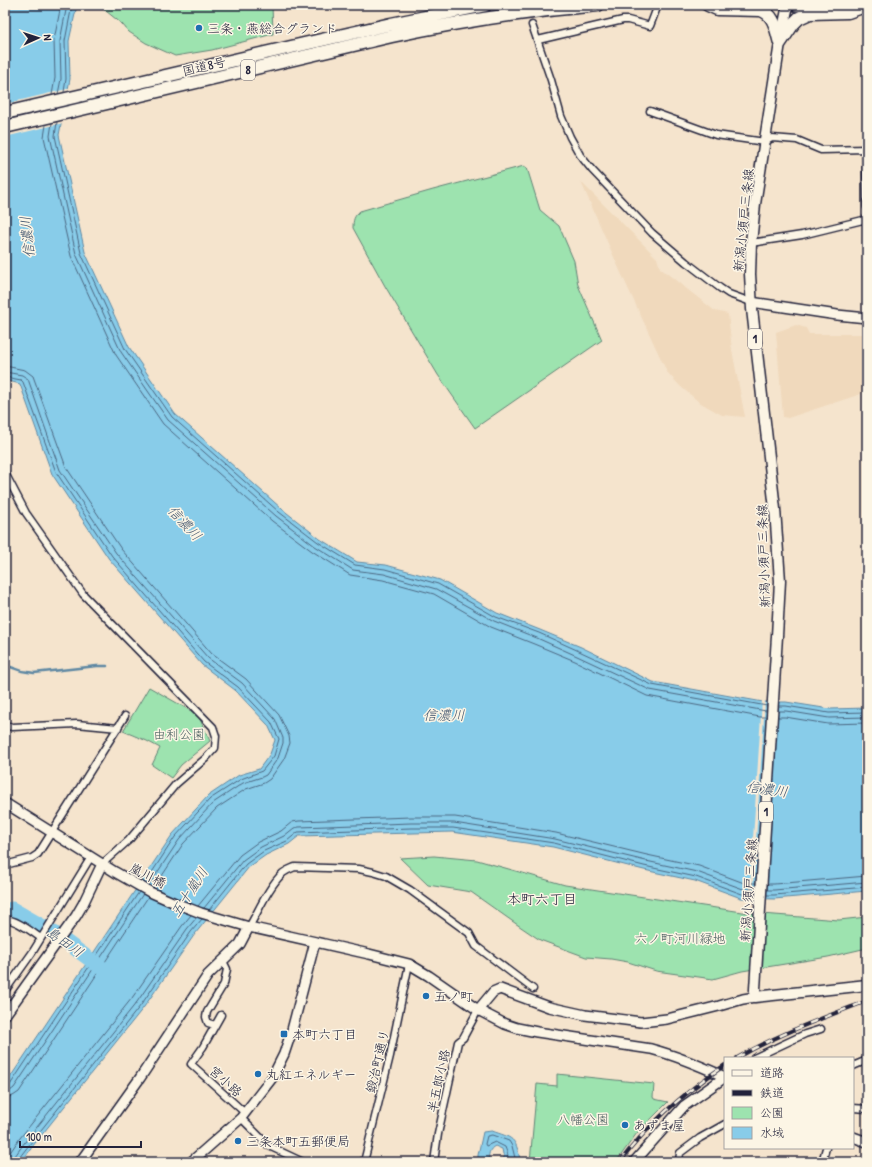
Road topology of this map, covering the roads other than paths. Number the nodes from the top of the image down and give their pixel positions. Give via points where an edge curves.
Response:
1 (485, 5) edge
2 (598, 5) edge
3 (658, 5) edge
4 (708, 5) edge
5 (788, 5) edge
6 (797, 5) edge
7 (864, 7) edge
8 (532, 26) tunnel mouth
9 (538, 40) junction
10 (780, 43) junction
11 (650, 111) dead end
12 (5, 113) edge
13 (5, 127) edge
14 (765, 142) junction
15 (867, 149) edge
16 (867, 207) edge
17 (867, 219) edge
18 (751, 243) junction
19 (751, 302) junction
20 (867, 318) edge
21 (5, 473) edge
22 (125, 716) dead end
23 (5, 725) edge
24 (118, 728) junction
25 (5, 803) edge
26 (51, 832) junction
27 (91, 857) junction
28 (102, 864) junction
29 (5, 865) edge
30 (5, 920) edge
31 (250, 927) junction
32 (41, 938) junction
33 (315, 942) junction
34 (223, 961) junction
35 (409, 964) junction
36 (7, 985) edge
37 (867, 985) edge
38 (533, 990) dead end
39 (5, 992) edge
40 (755, 993) junction
41 (478, 1010) junction
42 (5, 1015) edge
43 (221, 1015) dead end
44 (215, 1025) junction
45 (821, 1029) dead end
46 (756, 1057) edge
47 (867, 1060) edge
48 (854, 1066) edge
49 (724, 1077) edge
50 (724, 1078) edge
51 (854, 1108) edge
52 (867, 1109) edge
53 (243, 1116) junction
54 (724, 1125) edge
55 (854, 1137) edge
56 (867, 1142) edge
57 (826, 1149) edge
58 (80, 1162) edge
59 (191, 1162) edge
60 (301, 1162) edge
61 (364, 1162) edge
62 (434, 1162) edge
63 (634, 1162) edge
64 (679, 1162) edge
65 (822, 1162) edge

1 - 12 highway, 国道8号 / 8 via 391,24
2 - 13 highway, 国道8号 / 8 via 538,10 449,24
3 - 9 street via 650,26 623,20
4 - 10 highway via 717,9 764,11 776,27
5 - 10 main road, 新潟小須戸三条線 / 1
6 - 7 highway
7 - 10 highway via 848,12 810,13 799,18
8 - 9 street
9 - 19 street via 561,116 580,155 592,170 657,238 720,288
10 - 14 main road, 新潟小須戸三条線 / 1
11 - 14 street via 716,135
14 - 15 street via 772,138 797,140 821,150
14 - 18 main road, 新潟小須戸三条線 / 1
15 - 16 street
17 - 18 street via 802,235
18 - 19 main road, 新潟小須戸三条線 / 1
19 - 20 street
19 - 40 main road, 新潟小須戸三条線 / 1 via 775,509 780,581
21 - 28 street via 26,513 83,594 213,727 216,736 215,748 176,784 129,840
22 - 24 street
23 - 24 street via 12,727 77,724
24 - 26 street
25 - 26 street, 嵐川橋
26 - 27 street, 嵐川橋
26 - 29 street via 38,854
27 - 28 street, 嵐川橋
27 - 32 street
28 - 31 street, 嵐川橋 via 150,892 175,903
28 - 42 street via 76,916
30 - 32 street via 16,922
31 - 33 street, 嵐川橋
31 - 34 street via 240,944
31 - 38 street via 271,889 289,869 359,869 373,872 386,876 410,890 450,918 469,933 476,946
32 - 36 street
33 - 35 street, 嵐川橋
33 - 53 street via 284,1054 272,1078
34 - 44 street via 227,969 224,984 206,1017 208,1023
34 - 58 street via 208,975 140,1078
35 - 41 street, 嵐川橋
35 - 61 street, 鍛治町通り
36 - 39 street
37 - 40 main road
40 - 41 street via 719,1006 667,1019 641,1022 609,1019 549,1007 500,989 493,992
41 - 49 street, 嵐川橋 via 517,1028 651,1049
41 - 62 street, 半五郎小路 via 463,1038 458,1042
43 - 44 street
44 - 53 street, 宮小路 via 191,1064
45 - 46 street via 804,1034
47 - 48 street
50 - 63 street via 684,1106
51 - 52 street
53 - 59 street
53 - 60 street, 宮小路 via 269,1146
54 - 64 street via 680,1153
55 - 56 street
57 - 65 street

